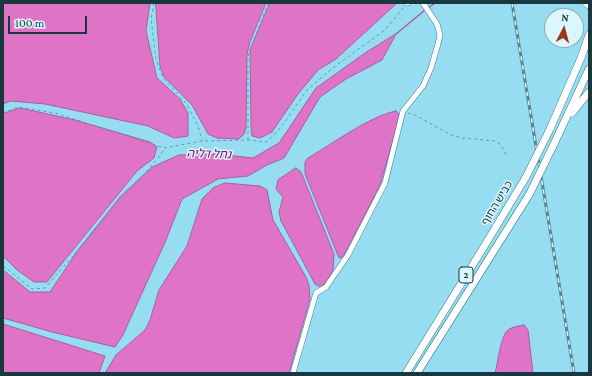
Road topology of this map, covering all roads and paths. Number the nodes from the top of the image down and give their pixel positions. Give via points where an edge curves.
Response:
1 (154, 3) edge
2 (268, 3) edge
3 (407, 3) edge
4 (586, 3) edge
5 (424, 4) edge
6 (589, 5) edge
7 (589, 35) edge
8 (589, 69) edge
9 (589, 92) edge
10 (3, 112) edge
11 (403, 112) junction
12 (564, 125) junction
13 (248, 140) junction
14 (202, 141) junction
15 (164, 148) junction
16 (506, 155) dead end
17 (3, 266) edge
18 (293, 373) edge
19 (406, 373) edge
20 (417, 373) edge

1 - 14 path via 151,18 156,60 163,78 186,103 198,126
2 - 13 path via 248,56
3 - 13 path via 385,30 306,90 282,126 267,142
4 - 6 highway
5 - 11 street via 437,24 440,35 432,68 423,86
7 - 19 highway, כביש החוף / 2, bridge via 550,129 526,177
8 - 12 highway, כביש החוף / 2
9 - 12 highway
10 - 15 path via 18,107 55,113
11 - 16 path via 415,115 451,135 495,141 501,145
11 - 18 street via 385,183 348,255 326,287 316,293
12 - 20 highway, כביש החוף / 2, bridge via 529,195
13 - 14 path
14 - 15 path
15 - 17 path via 154,163 45,288 32,288

